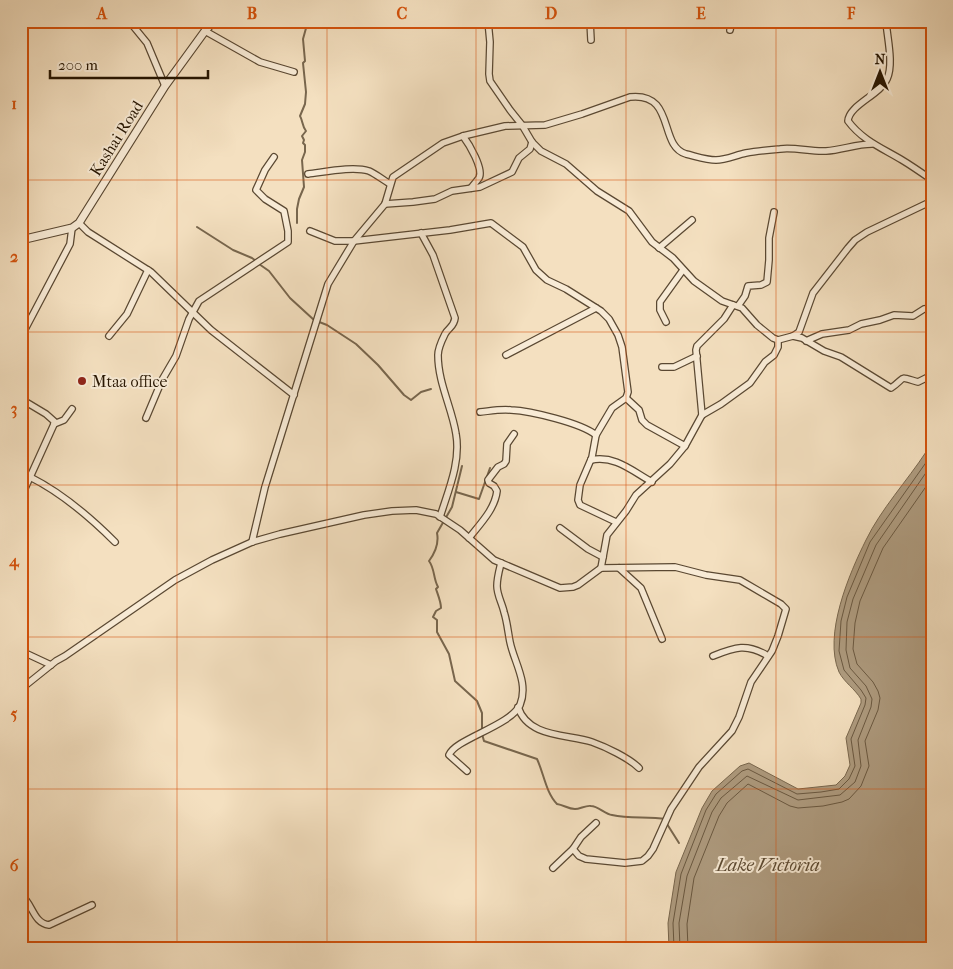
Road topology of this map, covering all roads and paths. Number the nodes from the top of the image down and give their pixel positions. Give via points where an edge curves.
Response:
1 (129, 21) edge
2 (214, 21) edge
3 (488, 21) edge
4 (590, 21) edge
5 (732, 21) edge
6 (886, 21) edge
7 (730, 30) dead end
8 (205, 31) junction
9 (591, 40) dead end
10 (294, 72) dead end
11 (165, 86) junction
12 (522, 125) junction
13 (463, 136) junction
14 (532, 142) junction
15 (872, 144) junction
16 (274, 157) dead end
17 (308, 174) dead end
18 (932, 180) edge
19 (390, 184) junction
20 (471, 188) junction
21 (932, 202) edge
22 (385, 204) junction
23 (774, 212) dead end
24 (692, 220) dead end
25 (79, 223) junction
26 (72, 228) junction
27 (310, 231) dead end
28 (421, 233) junction
29 (21, 240) edge
30 (354, 242) junction
31 (659, 248) junction
32 (148, 270) junction
33 (683, 270) junction
34 (735, 306) junction
35 (596, 308) junction
36 (932, 308) edge
37 (192, 313) junction
38 (666, 322) dead end
39 (109, 336) dead end
40 (793, 336) junction
41 (21, 337) edge
42 (778, 340) junction
43 (806, 341) junction
44 (506, 355) dead end
45 (697, 356) junction
46 (662, 367) dead end
47 (932, 375) edge
48 (294, 395) junction
49 (626, 398) junction
50 (21, 399) edge
51 (72, 409) dead end
52 (480, 412) dead end
53 (702, 415) junction
54 (146, 418) dead end
55 (54, 424) junction
56 (514, 434) dead end
57 (596, 435) junction
58 (685, 446) junction
59 (591, 460) junction
60 (30, 477) junction
61 (652, 482) junction
62 (21, 497) edge
63 (440, 517) junction
64 (616, 522) junction
65 (560, 528) dead end
66 (469, 538) junction
67 (115, 542) dead end
68 (252, 542) junction
69 (603, 557) junction
70 (501, 563) junction
71 (601, 568) junction
72 (619, 568) junction
73 (662, 638) dead end
74 (21, 651) edge
75 (713, 656) dead end
76 (768, 656) junction
77 (51, 665) junction
78 (21, 689) edge
79 (518, 707) junction
80 (639, 768) dead end
81 (467, 771) dead end
82 (596, 823) dead end
83 (573, 849) junction
84 (553, 868) dead end
85 (21, 895) edge
86 (92, 906) dead end

1 - 11 street via 144,38
2 - 8 street, Kashai Road
3 - 12 street via 490,81
4 - 9 street
5 - 7 street
6 - 15 street via 887,79 848,116 852,127
8 - 10 street via 260,62
8 - 11 street, Kashai Road
11 - 25 street, Kashai Road
12 - 13 street
12 - 14 street
12 - 15 street via 545,125 636,96 651,100 661,110 677,149 706,159 783,148 829,151
13 - 19 street via 443,143 423,156 392,177
13 - 20 street via 479,173
14 - 20 street via 510,174
14 - 31 street via 630,211
15 - 18 street
16 - 37 street via 256,190 284,211 288,242 207,295
17 - 19 street via 364,170
19 - 22 street
20 - 22 street via 452,191 435,199
21 - 40 street via 867,232 848,248 813,293 802,327
22 - 30 street
23 - 34 street via 767,282 748,286 745,296
24 - 31 street
25 - 26 street, Kashai Road
25 - 32 street
26 - 29 street, Kashai Road
26 - 41 street via 70,244
27 - 30 street via 335,241
28 - 30 street
28 - 35 street via 493,224 523,248 536,270 547,280
28 - 63 street via 433,255 455,318 438,355 458,448
30 - 48 street via 328,284
31 - 33 street
32 - 37 street
32 - 39 street via 127,314
33 - 34 street via 712,295
33 - 38 street via 660,302
34 - 42 street via 745,310 757,325
34 - 45 street via 699,342
35 - 44 street
35 - 49 street via 609,319 621,343 628,385
36 - 43 street via 913,316 894,314
37 - 48 street
37 - 54 street via 176,356
40 - 42 street
40 - 43 street
42 - 53 street via 774,355 750,383
43 - 47 street via 841,357 891,388 903,378 918,382
45 - 46 street via 674,367
45 - 53 street
48 - 68 street
49 - 57 street via 612,408
49 - 58 street via 639,410 647,425
50 - 55 street via 54,420
51 - 55 street via 64,420
52 - 57 street via 523,412 579,426
53 - 58 street
55 - 60 street
56 - 66 street via 507,444 506,461 488,480 497,491 495,501
57 - 59 street
58 - 61 street
59 - 61 street via 605,458 615,461
59 - 64 street via 580,485 580,505
60 - 62 street
60 - 67 street via 59,493
61 - 64 street via 636,495
63 - 66 street
63 - 68 street via 426,511 392,511
64 - 69 street via 607,535
65 - 69 street
66 - 70 street
68 - 77 street via 186,573
69 - 71 street
70 - 71 street via 560,588 578,585
70 - 79 street via 497,592 522,678 522,699
71 - 72 street
72 - 73 street via 641,588
72 - 76 street via 675,567 740,580 760,591 786,609
74 - 77 street
75 - 76 street via 749,647
76 - 83 street via 751,682 740,717 699,767 668,814 648,856 642,861 625,863 586,859
77 - 78 street
79 - 80 street via 526,719 547,733 594,743
79 - 81 street via 495,725 453,748 449,755
82 - 83 street
83 - 84 street
85 - 86 street via 42,924 49,925

